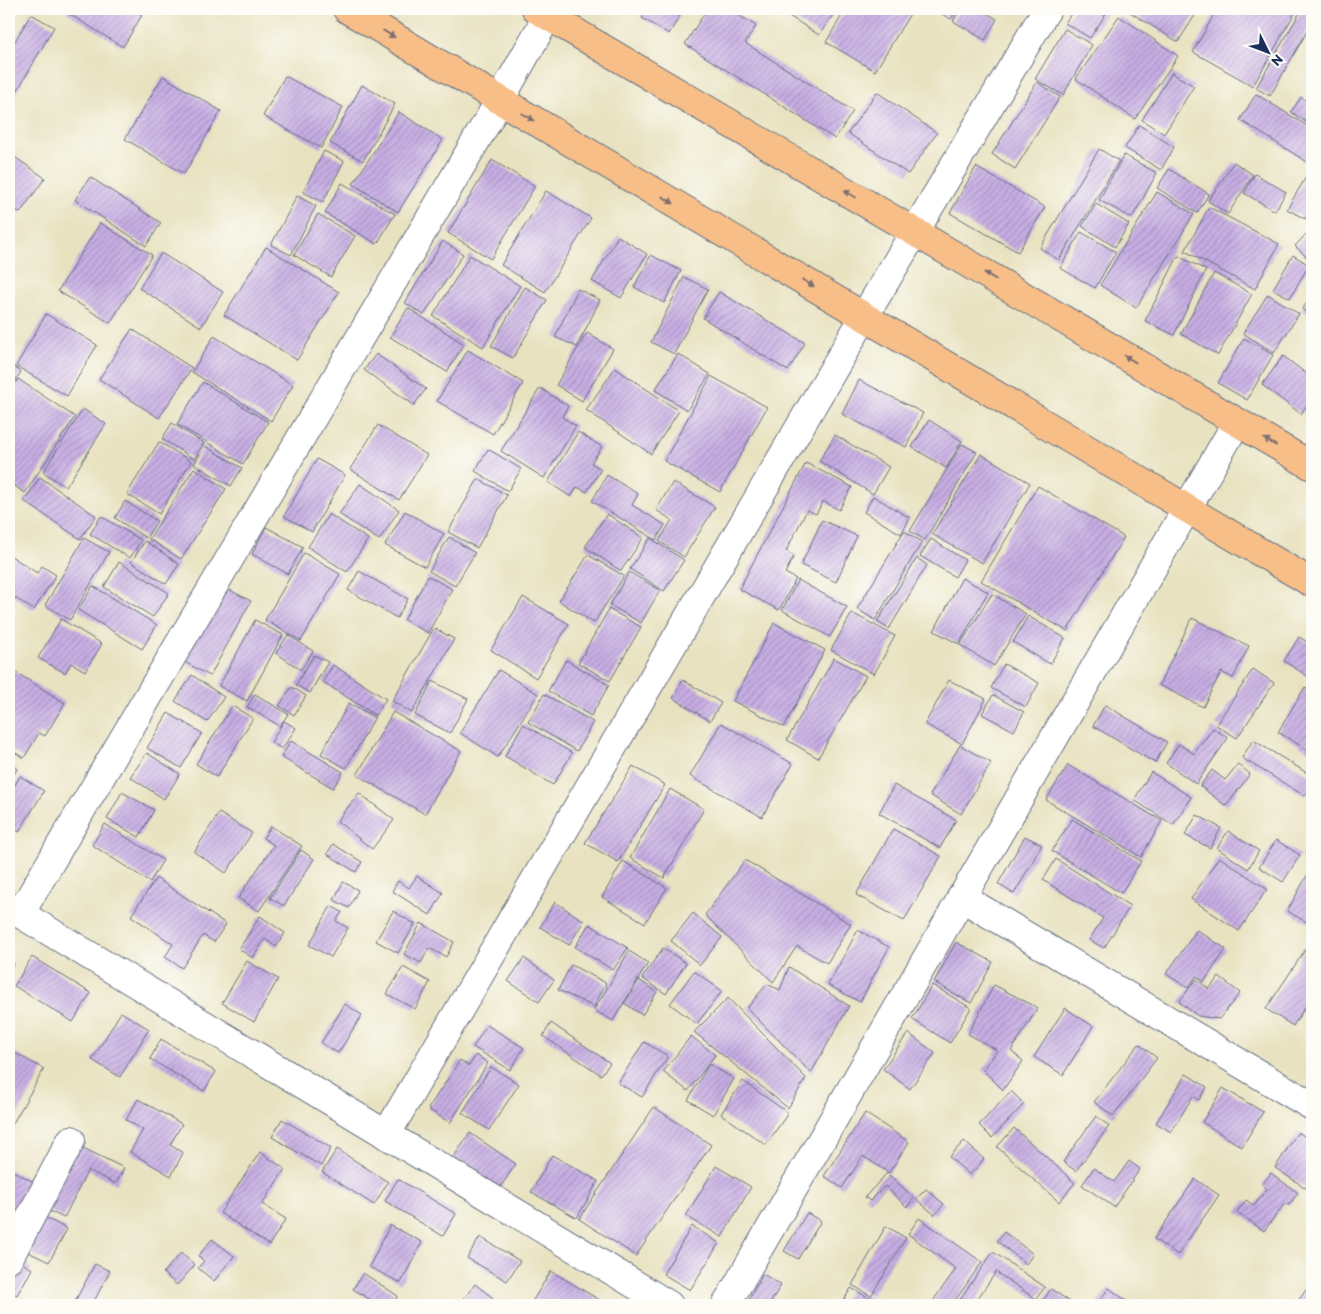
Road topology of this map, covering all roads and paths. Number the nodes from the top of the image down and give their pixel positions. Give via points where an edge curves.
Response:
1 (347, 9) edge
2 (1047, 9) edge
3 (542, 12) edge
4 (500, 100) junction
5 (914, 232) junction
6 (864, 317) junction
7 (1237, 422) junction
8 (1312, 466) edge
9 (1186, 508) junction
10 (1312, 583) edge
11 (962, 897) junction
12 (14, 911) edge
13 (1312, 1106) edge
14 (386, 1135) junction
15 (72, 1140) dead end
16 (9, 1258) edge
17 (669, 1305) edge
18 (726, 1305) edge

1 -> 4 main road
2 - 5 street
3 - 4 street
5 -> 3 main road
4 -> 6 main road
4 - 12 street
5 - 6 street
7 -> 5 main road
6 - 9 main road
6 - 14 street
8 -> 7 main road
7 - 9 street
9 - 10 main road
9 - 11 street
11 - 13 street
11 - 18 street
12 - 14 street
14 - 17 street
15 - 16 street

